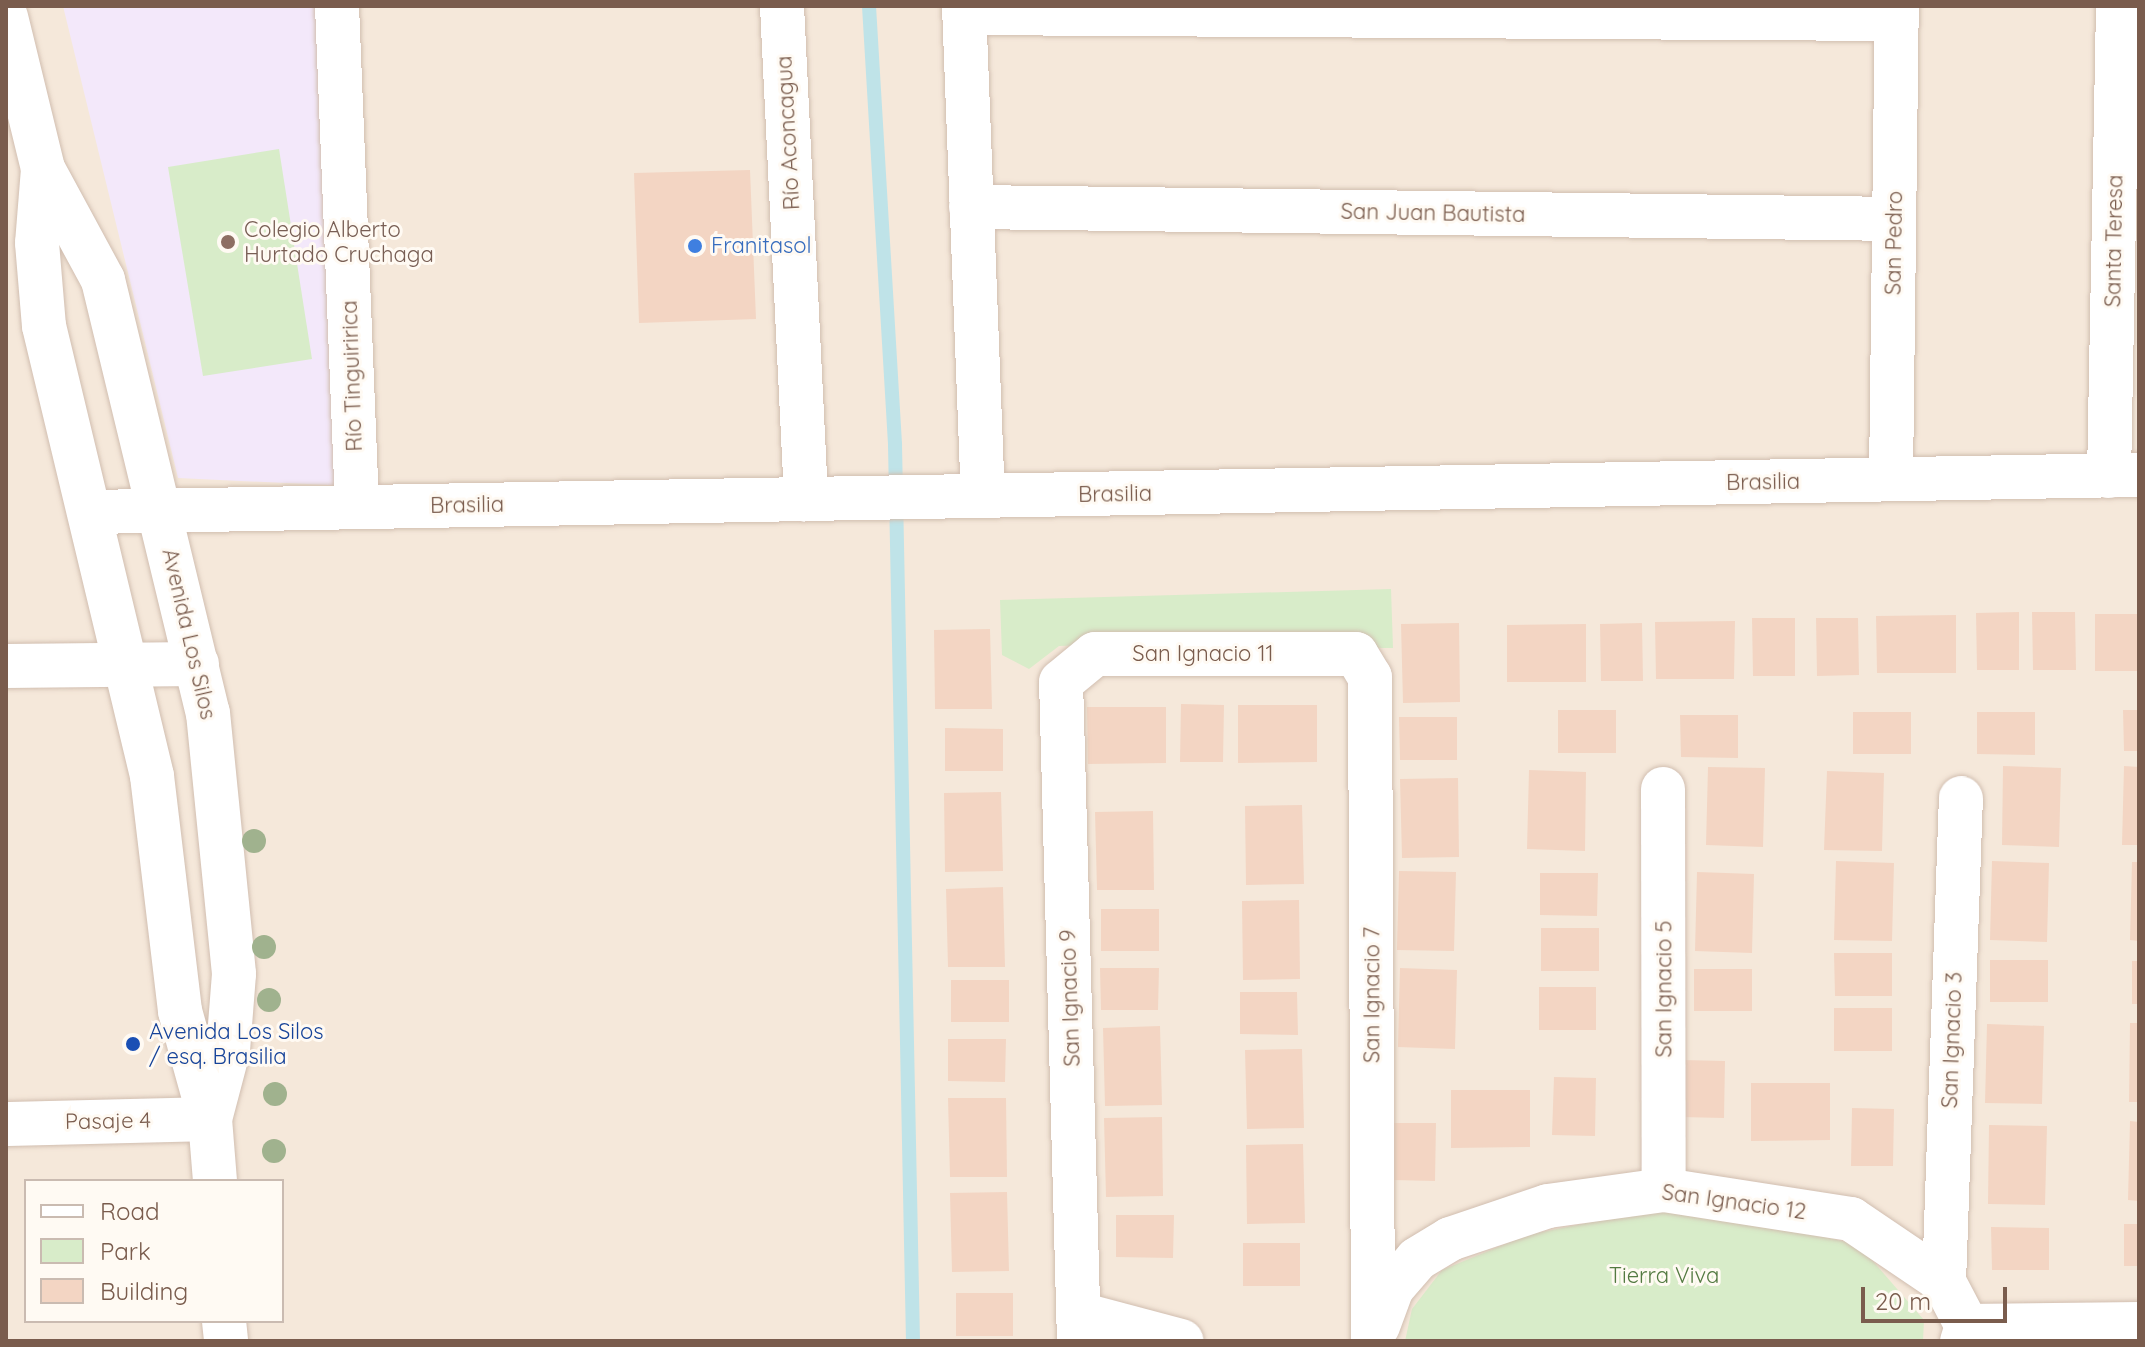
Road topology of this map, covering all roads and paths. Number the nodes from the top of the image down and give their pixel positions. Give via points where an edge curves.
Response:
1 (337, 6) edge
2 (782, 6) edge
3 (2118, 6) edge
4 (964, 10) edge
5 (1896, 13) edge
6 (6, 17) edge
7 (19, 124) edge
8 (43, 169) junction
9 (971, 207) junction
10 (1894, 219) junction
11 (2124, 475) edge
12 (1891, 479) junction
13 (983, 496) junction
14 (822, 499) junction
15 (357, 507) junction
16 (161, 510) junction
17 (91, 512) junction
18 (1356, 654) joint
19 (125, 664) junction
20 (197, 664) junction
21 (6, 666) edge
22 (1061, 682) joint
23 (1663, 789) dead end
24 (1961, 798) dead end
25 (210, 1119) junction
26 (6, 1124) edge
27 (215, 1179) edge
28 (1664, 1190) junction
29 (1944, 1282) junction
30 (2139, 1324) edge
31 (1079, 1327) edge
32 (1964, 1334) edge
33 (1181, 1341) edge
34 (1373, 1341) edge

1 - 15 street, Río Tinguiririca
2 - 14 street, Río Aconcagua
3 - 11 street, Santa Teresa
4 - 5 street
4 - 9 street
5 - 10 street, San Pedro
6 - 7 street, Avenida Los Silos
7 - 8 street, Avenida Los Silos
8 - 16 street, Avenida Los Silos via 103,280
8 - 17 street, Avenida Los Silos via 37,243 44,326
9 - 10 street, San Juan Bautista
9 - 13 street
10 - 12 street, San Pedro
11 - 12 street, Brasilia
12 - 13 street, Brasilia
13 - 14 street, Brasilia
14 - 15 street, Brasilia
15 - 16 street, Brasilia
16 - 17 street, Brasilia
16 - 20 street, Avenida Los Silos
17 - 19 street, Avenida Los Silos
18 - 22 street, San Ignacio 11 via 1095,654
18 - 34 street, San Ignacio 7 via 1370,677
19 - 20 street
19 - 21 street
19 - 25 street, Avenida Los Silos via 161,827 180,1011
20 - 25 street, Avenida Los Silos via 218,781 234,974 228,1051
22 - 31 street, San Ignacio 9
23 - 28 street, San Ignacio 5
24 - 29 street, San Ignacio 3
25 - 26 street, Pasaje 4
25 - 27 street, Avenida Los Silos
28 - 29 street, San Ignacio 12 via 1851,1219
28 - 34 street, San Ignacio 12 via 1548,1206 1450,1239 1417,1259 1392,1288
29 - 32 street, San Ignacio 12
30 - 32 street, San Ignacio 12
31 - 33 street

